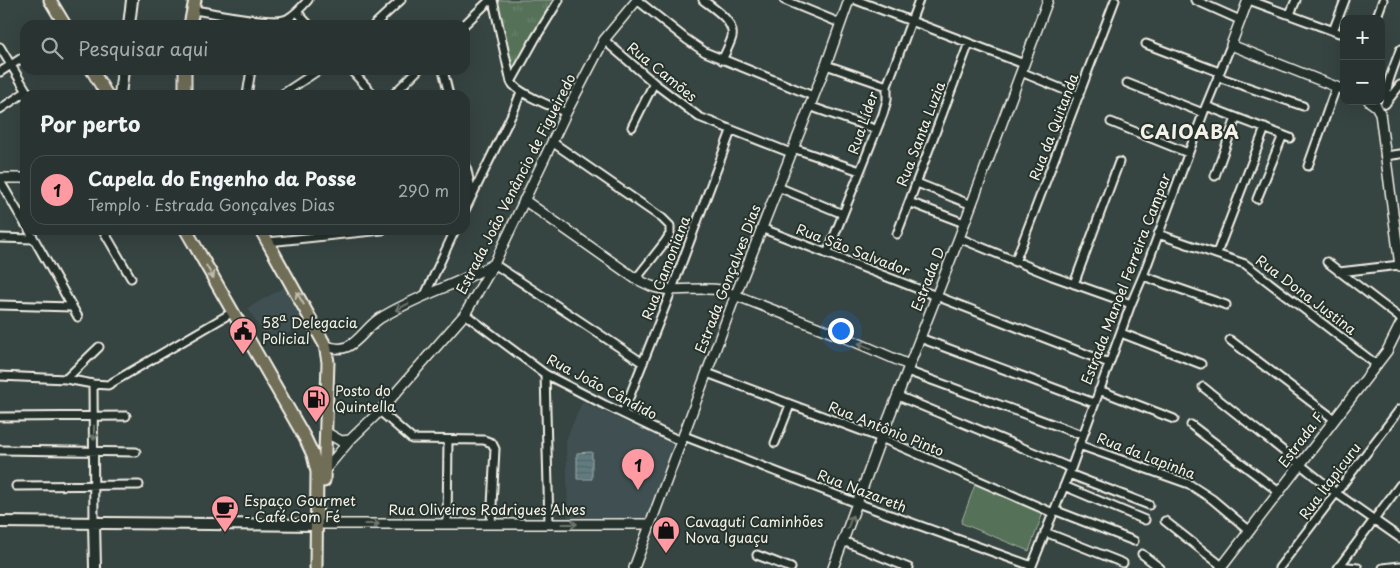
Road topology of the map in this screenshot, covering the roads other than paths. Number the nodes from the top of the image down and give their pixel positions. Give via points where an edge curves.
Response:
1 (50, 0) edge
2 (125, 0) edge
3 (308, 0) edge
4 (401, 0) edge
5 (491, 0) edge
6 (559, 0) edge
7 (637, 0) edge
8 (702, 0) edge
9 (718, 0) edge
10 (784, 0) edge
11 (849, 0) edge
12 (856, 0) edge
13 (919, 0) edge
14 (1048, 0) edge
15 (1115, 0) edge
16 (1195, 0) edge
17 (1249, 0) edge
18 (1296, 0) edge
19 (1344, 0) edge
20 (1383, 0) edge
21 (131, 5) edge
22 (194, 5) edge
23 (712, 7) junction
24 (297, 12) junction
25 (1290, 14) junction
26 (1377, 15) edge
27 (62, 20) edge
28 (130, 20) edge
29 (191, 20) edge
30 (250, 20) edge
31 (284, 20) edge
32 (305, 20) edge
33 (379, 20) edge
34 (469, 20) edge
35 (1240, 20) junction
36 (911, 21) junction
37 (840, 23) junction
38 (604, 40) junction
39 (969, 43) junction
40 (1146, 44) dead end
41 (1231, 45) junction
42 (0, 47) edge
43 (1400, 50) edge
44 (20, 59) edge
45 (722, 60) junction
46 (10, 65) junction
47 (826, 65) junction
48 (1022, 68) junction
49 (0, 72) edge
50 (1219, 74) junction
51 (95, 75) edge
52 (122, 75) edge
53 (186, 75) edge
54 (250, 75) edge
55 (311, 75) edge
56 (356, 75) edge
57 (413, 75) edge
58 (444, 75) edge
59 (511, 82) junction
60 (654, 83) junction
61 (1127, 83) dead end
62 (1400, 85) edge
63 (887, 86) junction
64 (1340, 89) edge
65 (26, 90) edge
66 (104, 90) edge
67 (121, 90) edge
68 (185, 90) edge
69 (248, 90) edge
70 (289, 90) edge
71 (369, 90) edge
72 (398, 90) edge
73 (448, 90) edge
74 (521, 92) junction
75 (813, 96) junction
76 (1080, 96) junction
77 (20, 97) edge
78 (1386, 103) junction
79 (1375, 105) edge
80 (809, 106) junction
81 (1303, 106) dead end
82 (0, 108) edge
83 (1204, 110) junction
84 (566, 113) junction
85 (1380, 113) junction
86 (1236, 118) junction
87 (1111, 122) dead end
88 (632, 127) dead end
89 (1265, 128) junction
90 (875, 129) junction
91 (731, 130) junction
92 (552, 142) junction
93 (792, 151) junction
94 (1188, 153) junction
95 (1400, 154) edge
96 (1385, 156) junction
97 (1119, 162) dead end
98 (1308, 166) dead end
99 (860, 171) junction
100 (1215, 176) dead end
101 (20, 178) edge
102 (0, 179) edge
103 (917, 183) junction
104 (470, 185) edge
105 (778, 187) junction
106 (472, 194) junction
107 (1257, 198) dead end
108 (470, 199) edge
109 (524, 200) junction
110 (909, 202) junction
111 (972, 205) junction
112 (843, 214) junction
113 (1397, 214) edge
114 (20, 215) edge
115 (964, 223) junction
116 (761, 228) junction
117 (897, 234) dead end
118 (1158, 234) junction
119 (32, 235) edge
120 (107, 235) edge
121 (189, 235) edge
122 (264, 235) edge
123 (334, 235) edge
124 (453, 235) edge
125 (0, 238) edge
126 (959, 238) junction
127 (34, 239) junction
128 (268, 242) junction
129 (827, 254) junction
130 (1217, 254) junction
131 (1014, 262) junction
132 (1327, 262) dead end
133 (494, 264) junction
134 (1400, 265) edge
135 (1339, 272) junction
136 (1143, 276) junction
137 (131, 278) dead end
138 (636, 279) junction
139 (1074, 284) junction
140 (672, 289) junction
141 (736, 294) junction
142 (425, 295) junction
143 (936, 295) junction
144 (1131, 304) junction
145 (0, 305) edge
146 (1226, 305) dead end
147 (72, 307) junction
148 (233, 312) junction
149 (465, 314) junction
150 (78, 317) dead end
151 (1400, 318) edge
152 (1400, 325) edge
153 (1121, 333) junction
154 (920, 338) junction
155 (1230, 340) dead end
156 (325, 345) junction
157 (99, 347) dead end
158 (643, 363) junction
159 (1110, 363) junction
160 (1201, 364) dead end
161 (1377, 365) junction
162 (908, 368) junction
163 (707, 373) junction
164 (546, 374) junction
165 (0, 376) edge
166 (66, 379) junction
167 (94, 384) junction
168 (1203, 387) dead end
169 (1099, 390) junction
170 (898, 396) junction
171 (1094, 403) junction
172 (790, 404) junction
173 (1400, 409) edge
174 (380, 410) junction
175 (623, 414) junction
176 (94, 416) junction
177 (126, 416) dead end
178 (0, 417) edge
179 (1174, 419) dead end
180 (1334, 419) junction
181 (1192, 425) dead end
182 (1082, 435) junction
183 (327, 436) junction
184 (881, 438) junction
185 (683, 439) junction
186 (350, 440) junction
187 (448, 440) junction
188 (307, 442) junction
189 (775, 443) dead end
190 (1079, 445) junction
191 (0, 450) edge
192 (94, 451) junction
193 (136, 452) dead end
194 (1300, 464) junction
195 (1070, 471) junction
196 (321, 472) junction
197 (139, 485) dead end
198 (1400, 485) edge
199 (16, 486) dead end
200 (94, 486) junction
201 (1064, 486) junction
202 (1279, 492) junction
203 (1336, 493) junction
204 (857, 502) junction
205 (1149, 505) dead end
206 (1054, 511) junction
207 (1374, 519) junction
208 (1145, 520) dead end
209 (1165, 521) dead end
210 (0, 522) edge
211 (94, 522) junction
212 (320, 524) junction
213 (447, 524) junction
214 (491, 524) junction
215 (550, 524) junction
216 (650, 524) junction
217 (1250, 530) junction
218 (1045, 532) junction
219 (1400, 538) edge
220 (843, 541) junction
221 (1134, 541) dead end
222 (1142, 554) dead end
223 (757, 555) dead end
224 (1123, 564) dead end
225 (1400, 566) edge
226 (1032, 567) edge
227 (1221, 567) edge
228 (1338, 567) edge
229 (95, 568) edge
230 (316, 568) edge
231 (323, 568) edge
232 (634, 568) edge
233 (791, 568) edge
234 (833, 568) edge
235 (909, 568) edge
236 (1160, 568) edge
237 (1279, 568) edge
238 (1358, 568) edge
239 (1383, 568) edge

1 - 27 main road
2 - 21 street
3 - 24 street
4 - 33 street
5 - 34 street
5 - 59 street
6 - 59 street
7 - 38 street, Estrada João Venâncio de Figueiredo
7 - 45 street via 686,39
8 - 23 street
9 - 23 street
10 - 37 street
11 - 37 street, Estrada Gonçalves Dias
12 - 36 street
13 - 36 street, Rua Líder
14 - 48 street, Estrada D
15 - 76 street, Rua da Quitanda
16 - 35 street
17 - 25 street
17 - 35 street, Estrada Manoel Ferreira Campar
18 - 25 street
19 - 25 street via 1336,32
20 - 26 street
21 - 28 main road
22 - 29 main road
22 - 30 street
23 - 45 street via 732,28 732,38
24 - 31 street
24 - 32 street
35 - 41 street, Estrada Manoel Ferreira Campar
36 - 39 street
36 - 63 street, Rua Líder
37 - 47 street, Estrada Gonçalves Dias
38 - 60 street, Rua Camões
38 - 84 street, Estrada João Venâncio de Figueiredo
39 - 48 street
39 - 103 street, Rua Santa Luzia
40 - 50 street
41 - 50 street, Estrada Manoel Ferreira Campar
41 - 64 street
42 - 46 street
43 - 78 street via 1385,93
44 - 46 street
45 - 75 street
46 - 49 street
46 - 65 street
47 - 63 street
47 - 75 street, Estrada Gonçalves Dias
48 - 76 street
48 - 111 street, Estrada D
50 - 81 street
50 - 83 street, Estrada Manoel Ferreira Campar
51 - 66 main road
52 - 67 main road
53 - 68 main road
54 - 69 street
55 - 70 street
56 - 71 street
57 - 72 street
58 - 73 street
59 - 74 street
60 - 88 street
60 - 91 street, Rua Camões via 693,113
61 - 83 street
62 - 78 street
63 - 90 street, Rua Líder via 887,100
64 - 98 street
74 - 84 street
74 - 106 street
75 - 80 street, Estrada Gonçalves Dias
76 - 131 street, Rua da Quitanda
77 - 82 street
78 - 85 street
79 - 85 street
80 - 90 street
80 - 93 street, Estrada Gonçalves Dias
83 - 86 street
83 - 94 street, Estrada Manoel Ferreira Campar
84 - 92 street, Estrada João Venâncio de Figueiredo
85 - 96 street
86 - 89 street
86 - 100 street
87 - 94 street
89 - 107 street via 1286,136
89 - 130 street
90 - 99 street, Rua Líder
91 - 93 street, Rua Camões
91 - 140 street, Rua Camoniana
92 - 109 street, Estrada João Venâncio de Figueiredo
92 - 138 street via 670,226 670,234
93 - 99 street, Rua Camões
93 - 105 street, Estrada Gonçalves Dias
94 - 118 street, Estrada Manoel Ferreira Campar
95 - 96 street
96 - 113 street
97 - 139 street
99 - 112 street, Rua Líder
101 - 102 street
102 - 114 street
103 - 110 street, Rua Santa Luzia
103 - 111 street
104 - 106 street
105 - 112 street
105 - 116 street, Estrada Gonçalves Dias
106 - 108 street
109 - 133 street, Estrada João Venâncio de Figueiredo
109 - 138 street
110 - 115 street
110 - 117 street, Rua Santa Luzia
111 - 115 street, Estrada D
112 - 129 street, Rua Líder
113 - 134 street
115 - 126 street, Estrada D
116 - 129 street, Rua São Salvador
116 - 141 street, Estrada Gonçalves Dias
118 - 130 street, Rua Dona Justina
118 - 136 street, Estrada Manoel Ferreira Campar
119 - 127 street
120 - 137 street
121 -> 148 main road
122 - 128 main road
123 - 128 street
124 - 142 street
125 - 127 street
126 - 131 street
126 - 143 street, Estrada D
127 - 147 street
156 -> 128 main road
129 - 143 street, Rua São Salvador
130 - 161 street, Rua Dona Justina via 1245,264
131 - 139 street
132 - 135 street
133 - 142 street
133 - 149 street, Estrada João Venâncio de Figueiredo
133 - 158 street
134 - 135 street
135 - 151 street
136 - 144 street, Estrada Manoel Ferreira Campar
136 - 146 street
138 - 140 street
139 - 144 street
140 - 141 street via 710,288
140 - 158 street, Rua Camoniana
162 -> 141 street
141 - 163 street, Estrada Gonçalves Dias
142 -> 156 street via 378,320 347,348
143 - 154 street, Estrada D
143 - 159 street, Rua São Salvador
144 - 153 street, Estrada Manoel Ferreira Campar
145 - 147 street
147 - 150 street
148 - 167 street via 112,384
148 - 188 main road
149 - 164 street, Rua João Cândido
149 - 174 street, Estrada João Venâncio de Figueiredo
152 - 161 street, Estrada F
153 - 159 street, Estrada Manoel Ferreira Campar
153 - 160 street
154 - 162 street, Estrada D
154 - 171 street
155 - 180 street
156 - 183 main road via 328,362
157 - 166 street
158 - 175 street, Rua Camoniana
159 - 169 street, Estrada Manoel Ferreira Campar
161 - 180 street, Estrada F
162 - 170 street, Estrada D
162 - 182 street
163 - 172 street, Rua Antônio Pinto
163 - 185 street, Estrada Gonçalves Dias
164 - 175 street, Rua João Cândido
164 - 215 street
165 - 166 street
166 - 167 street
167 - 176 street
168 - 194 street
169 - 171 street, Estrada Manoel Ferreira Campar
169 - 179 street
170 - 184 street, Estrada D
170 - 195 street
171 - 182 street, Estrada Manoel Ferreira Campar
172 - 184 street, Rua Antônio Pinto
172 - 189 street
173 - 203 street, Rua Itapicuru
174 - 186 street, Estrada João Venâncio de Figueiredo
174 - 187 street via 412,440
175 - 185 street, Rua João Cândido
176 - 177 street
176 - 178 street
176 -> 192 street
180 - 194 street, Estrada F
181 - 202 street
182 - 190 street, Estrada Manoel Ferreira Campar
183 - 186 street via 341,441
183 - 188 main road via 317,445
183 - 196 main road
184 - 204 street, Estrada D
184 - 206 street, Rua Antônio Pinto
185 - 204 street, Rua Nazareth
185 - 216 street, Estrada Gonçalves Dias
186 - 196 street, Estrada João Venâncio de Figueiredo
187 - 213 street
187 - 214 street via 484,440 494,445
188 - 196 main road
190 - 195 street, Estrada Manoel Ferreira Campar
190 - 217 street, Rua da Lapinha via 1189,484
191 - 192 street
192 - 193 street
192 - 200 street
194 - 202 street, Estrada F
194 - 203 street
195 - 201 street, Estrada Manoel Ferreira Campar
195 - 205 street
196 - 212 main road
197 - 200 street
198 - 207 street
199 - 200 street
200 - 211 street
201 - 206 street, Estrada Manoel Ferreira Campar
201 - 208 street
202 - 217 street, Estrada F
203 - 207 street
203 - 237 street, Rua Itapicuru
220 -> 204 street, Estrada D
204 - 226 street, Rua Nazareth
206 - 218 street, Estrada Manoel Ferreira Campar
206 - 221 street, Rua Antônio Pinto
207 - 219 street
207 - 228 street
209 - 227 street
210 - 211 main road, Rua Oliveiros Rodrigues Alves
211 - 212 main road, Rua Oliveiros Rodrigues Alves
211 - 229 main road
212 -> 213 street, Rua Oliveiros Rodrigues Alves
212 - 230 main road
212 - 231 main road
213 - 214 street, Rua Oliveiros Rodrigues Alves
214 - 215 street, Rua Oliveiros Rodrigues Alves
215 -> 216 street, Rua Oliveiros Rodrigues Alves
216 - 232 street, Estrada Gonçalves Dias
217 - 227 street, Estrada F
218 - 224 street
218 - 226 street, Estrada Manoel Ferreira Campar
220 - 234 street, Estrada D
220 - 235 street
222 - 236 street
223 - 233 street
225 - 239 street
228 - 238 street

